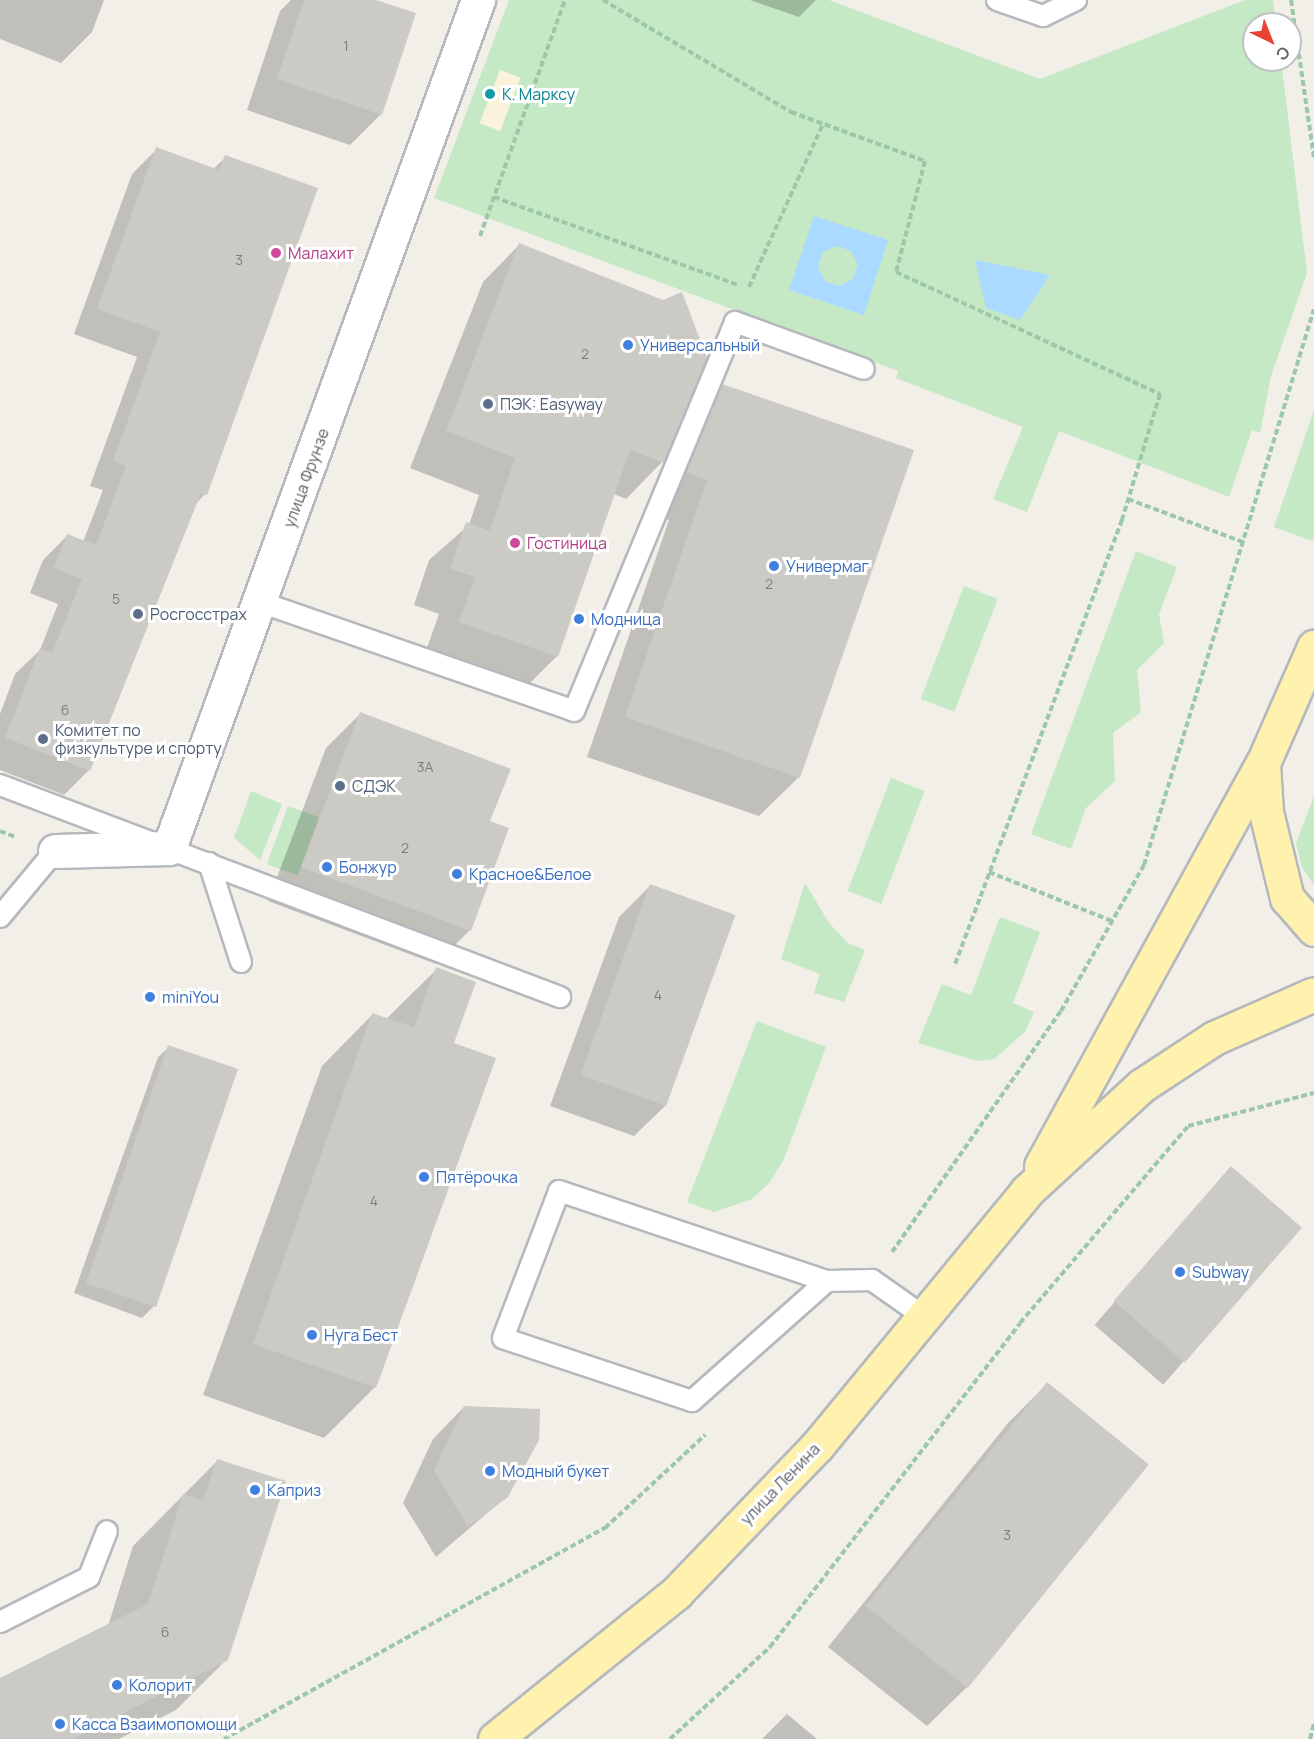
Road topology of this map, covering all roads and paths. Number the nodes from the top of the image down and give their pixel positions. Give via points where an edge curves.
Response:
1 (477, 0) edge
2 (565, 0) edge
3 (603, 0) edge
4 (997, 0) edge
5 (1076, 0) edge
6 (1291, 0) edge
7 (823, 124) junction
8 (1314, 157) edge
9 (494, 197) junction
10 (480, 236) dead end
11 (1314, 309) edge
12 (864, 369) dead end
13 (1128, 499) junction
14 (1243, 542) junction
15 (260, 602) junction
16 (1314, 647) edge
17 (1263, 763) junction
18 (0, 785) edge
19 (169, 848) junction
20 (55, 850) joint
21 (209, 863) junction
22 (989, 872) junction
23 (0, 917) edge
24 (1112, 921) junction
25 (1314, 929) edge
26 (241, 962) dead end
27 (954, 966) dead end
28 (1314, 994) edge
29 (560, 997) dead end
30 (1314, 1093) edge
31 (1027, 1191) junction
32 (872, 1280) junction
33 (827, 1281) junction
34 (922, 1316) junction
35 (709, 1432) dead end
36 (107, 1531) dead end
37 (0, 1622) edge
38 (1314, 1723) edge
39 (509, 1735) edge
40 (225, 1739) edge
41 (670, 1739) edge
42 (1310, 1739) edge

1 - 15 street, улица Фрунзе
2 - 9 path
3 - 7 path via 791,112
4 - 5 lane via 1043,16
6 - 8 path
7 - 9 path via 752,289
7 - 13 path via 926,161 896,272 1160,394
9 - 10 path
11 - 14 path
12 - 15 lane via 735,322 574,711
13 - 14 path
13 - 22 path
14 - 24 path via 1144,865
15 - 19 street, улица Фрунзе
16 - 17 main road
17 - 25 main road via 1266,812 1287,898
17 - 31 main road
18 - 19 lane
19 - 20 street
19 - 21 lane
20 - 23 lane
21 - 26 lane
21 - 29 lane
22 - 24 path
22 - 27 path
24 - 32 path via 1061,1011
28 - 31 main road via 1214,1038 1158,1074
30 - 41 path via 1188,1126 1020,1323 770,1647
31 - 34 main road, улица Ленина
32 - 33 lane
32 - 34 lane
33 - 33 lane via 559,1191 503,1338 692,1401
34 - 39 main road, улица Ленина via 817,1446 676,1593
35 - 40 path via 605,1528
36 - 37 lane via 89,1577
38 - 42 path

